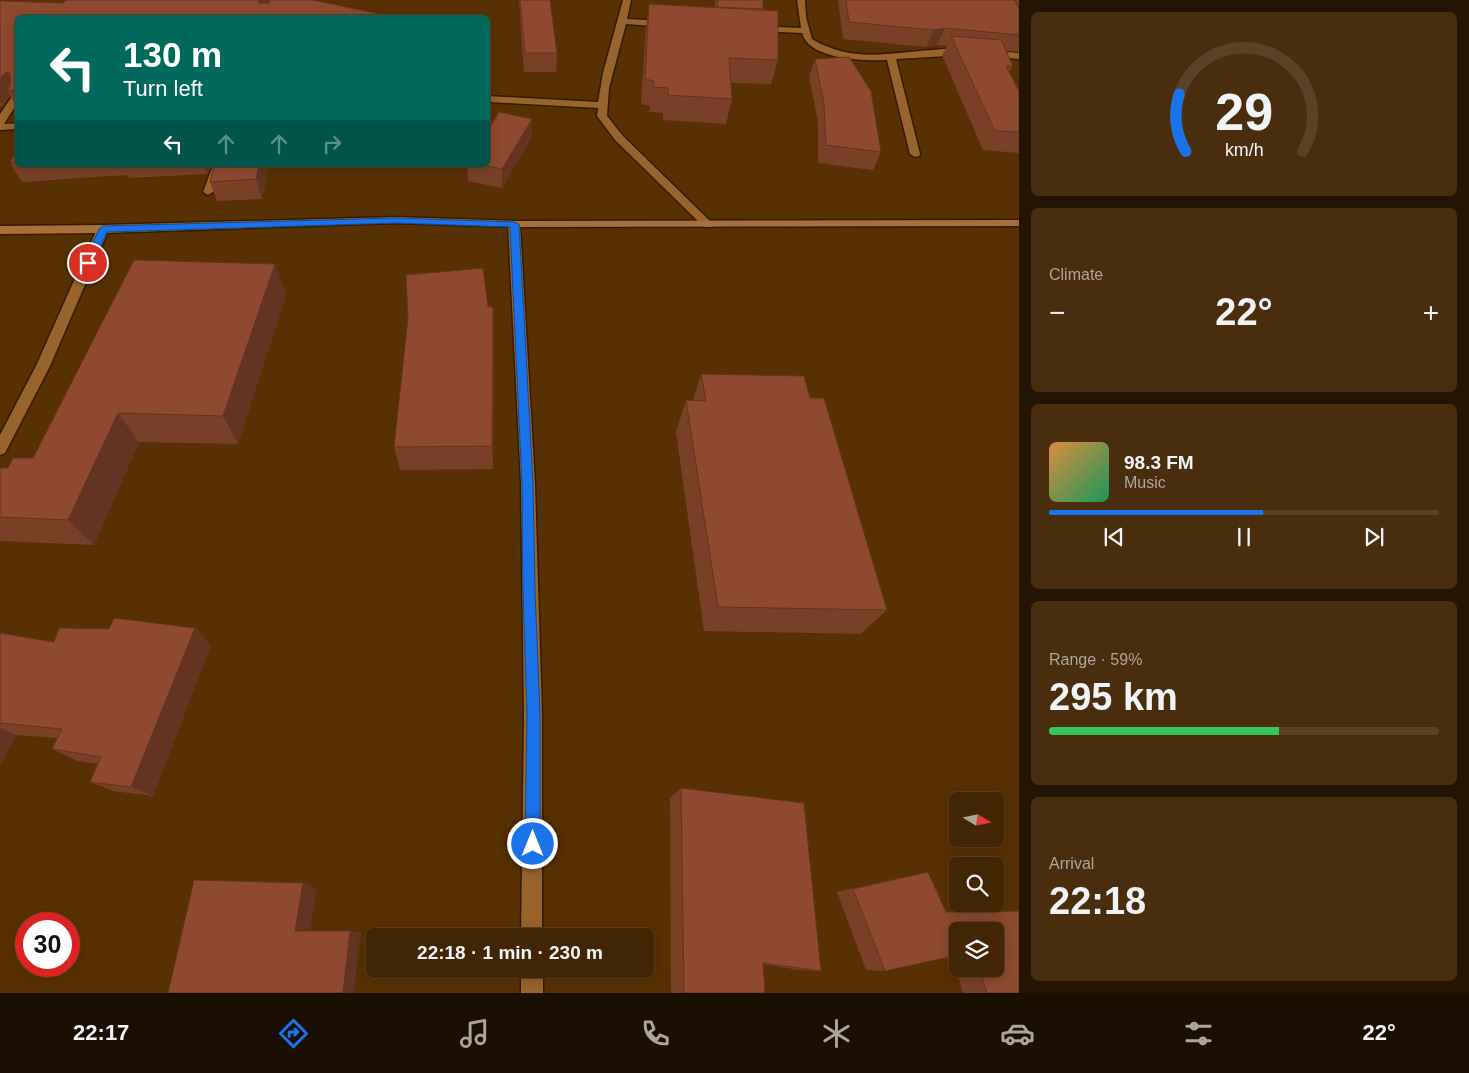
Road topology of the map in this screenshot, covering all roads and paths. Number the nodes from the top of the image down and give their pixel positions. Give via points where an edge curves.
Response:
1 (627, 0) edge
2 (801, 0) edge
3 (623, 21) junction
4 (671, 24) edge
5 (748, 28) edge
6 (805, 31) junction
7 (1019, 56) edge
8 (891, 57) junction
9 (15, 99) edge
10 (490, 99) edge
11 (602, 105) junction
12 (0, 122) edge
13 (15, 126) edge
14 (0, 127) edge
15 (915, 154) dead end
16 (217, 167) edge
17 (208, 192) edge
18 (1019, 223) edge
19 (514, 224) junction
20 (708, 225) junction
21 (103, 229) junction
22 (0, 230) edge
23 (0, 449) edge
24 (532, 928) edge
25 (532, 978) edge
26 (532, 993) edge

1 - 3 street
2 - 6 street
3 - 4 street
3 - 11 street
5 - 6 street
6 - 8 street via 808,40 830,52
7 - 8 street via 937,50
8 - 15 street
9 - 12 street
10 - 11 street
11 - 20 street via 602,116 609,127
13 - 14 street
16 - 17 street
18 - 20 street
19 - 20 street
19 - 21 street via 396,220
19 - 24 street via 528,484 533,715
21 - 22 street
21 - 23 street via 43,366
25 - 26 street

